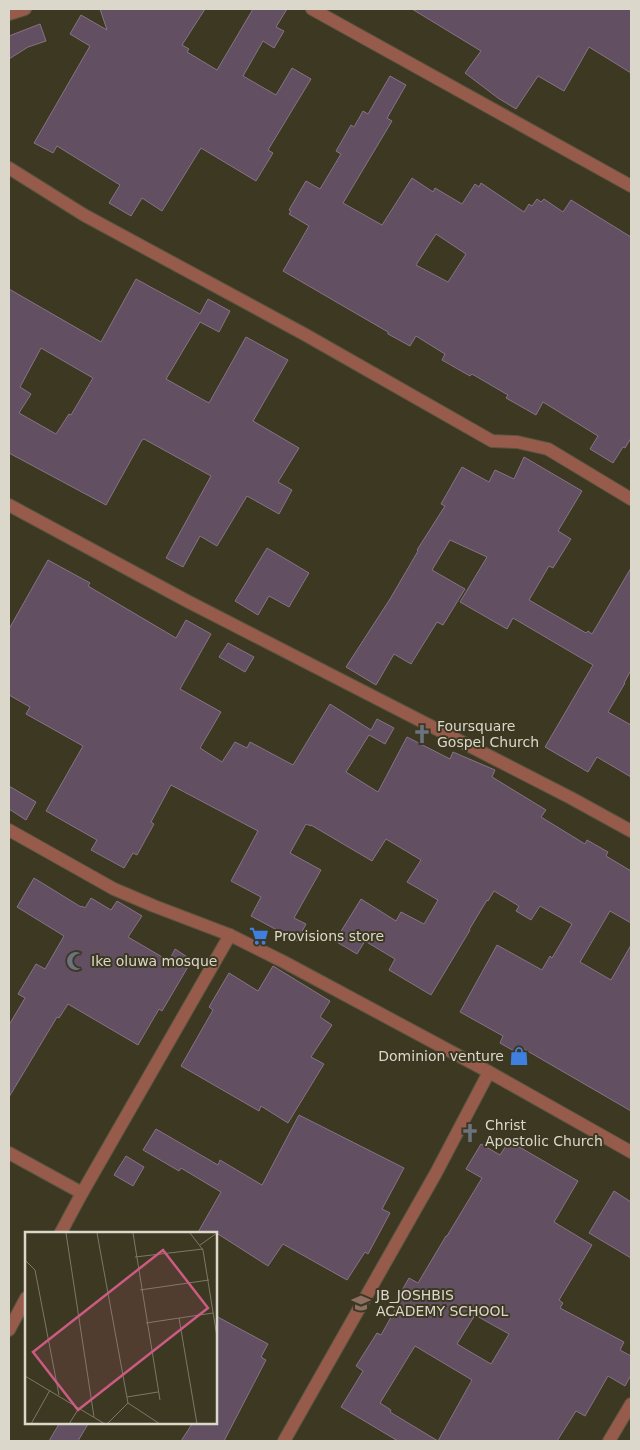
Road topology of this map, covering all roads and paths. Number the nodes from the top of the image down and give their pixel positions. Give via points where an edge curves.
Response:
1 (25, 9) edge
2 (312, 9) edge
3 (9, 14) edge
4 (9, 168) edge
5 (631, 186) edge
6 (631, 499) edge
7 (9, 504) edge
8 (9, 830) edge
9 (631, 831) edge
10 (230, 935) junction
11 (489, 1072) junction
12 (631, 1152) edge
13 (9, 1153) edge
14 (82, 1193) junction
15 (61, 1232) edge
16 (25, 1300) edge
17 (9, 1330) edge
18 (631, 1404) edge
19 (284, 1441) edge
20 (608, 1441) edge

1 - 3 street
2 - 5 street
4 - 6 street via 84,215 304,334 492,441 517,442 548,449
7 - 9 street via 187,601
8 - 10 street via 114,889
10 - 11 street
10 - 14 street
11 - 12 street
11 - 19 street via 436,1173
13 - 14 street
14 - 15 street
16 - 17 street
18 - 20 street

